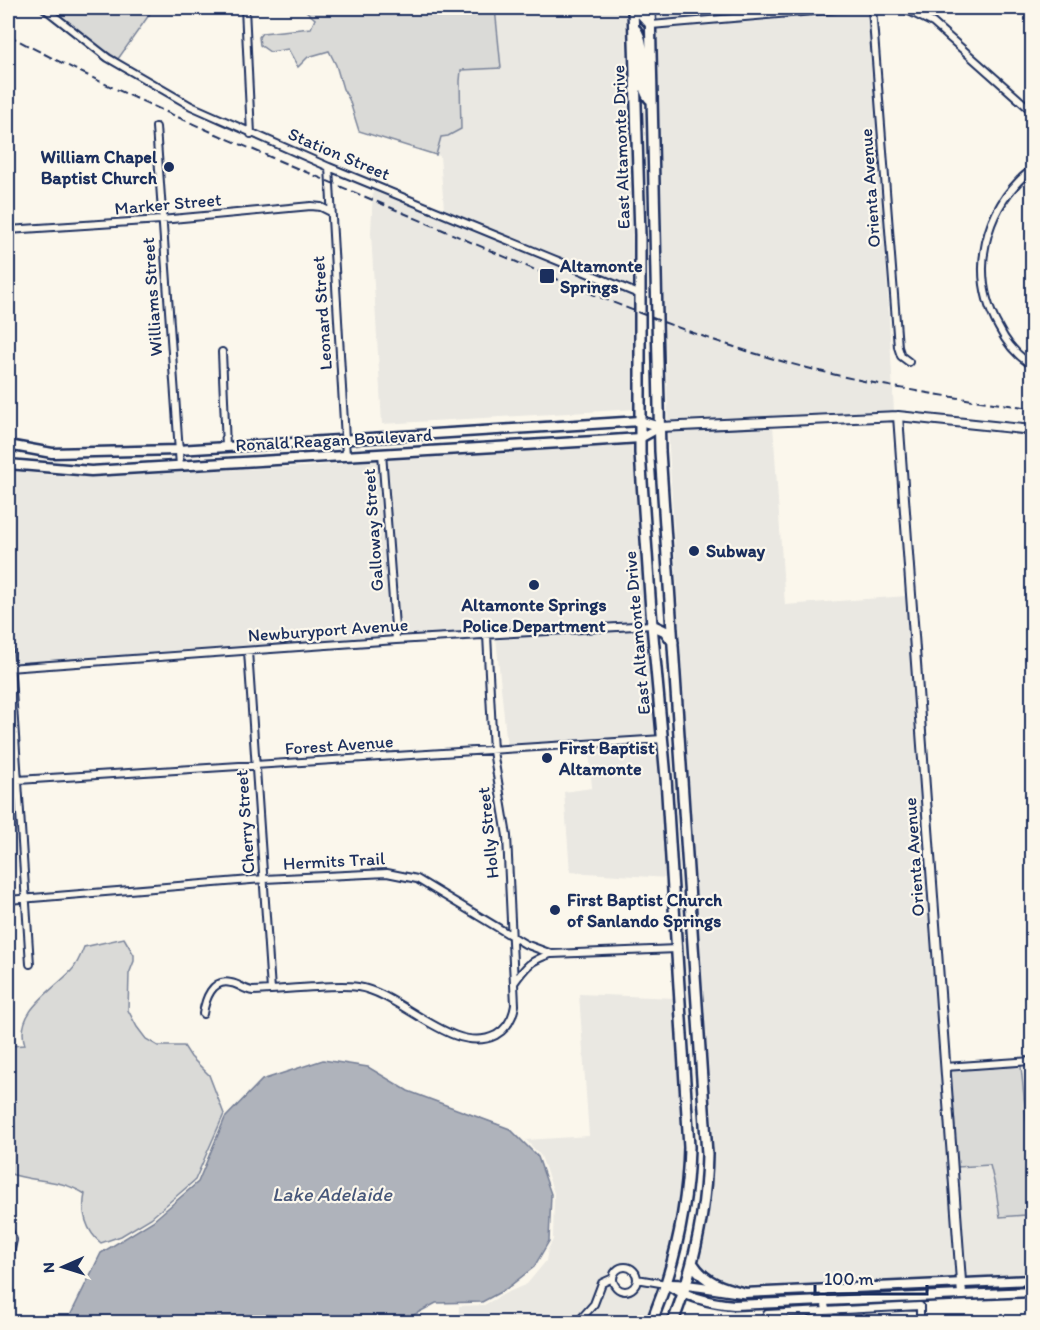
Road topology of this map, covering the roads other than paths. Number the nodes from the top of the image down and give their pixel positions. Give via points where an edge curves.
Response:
1 (44, 8) edge
2 (245, 8) edge
3 (633, 8) edge
4 (640, 8) edge
5 (650, 8) edge
6 (849, 8) edge
7 (872, 8) edge
8 (903, 8) edge
9 (651, 25) junction
10 (635, 28) junction
11 (652, 101) junction
12 (1032, 111) edge
13 (156, 127) dead end
14 (251, 134) junction
15 (638, 162) junction
16 (329, 167) junction
17 (1032, 169) edge
18 (655, 185) junction
19 (639, 201) junction
20 (331, 212) junction
21 (161, 220) junction
22 (656, 221) junction
23 (8, 230) edge
24 (641, 295) junction
25 (222, 352) dead end
26 (909, 362) dead end
27 (1032, 365) edge
28 (898, 416) junction
29 (640, 421) junction
30 (660, 427) junction
31 (1032, 430) edge
32 (640, 438) junction
33 (345, 439) junction
34 (8, 445) edge
35 (226, 447) junction
36 (178, 450) junction
37 (382, 453) junction
38 (346, 456) junction
39 (8, 464) edge
40 (180, 466) junction
41 (652, 625) junction
42 (8, 630) edge
43 (487, 634) junction
44 (396, 640) junction
45 (673, 642) junction
46 (248, 651) junction
47 (9, 668) edge
48 (663, 739) junction
49 (494, 751) junction
50 (256, 766) junction
51 (666, 778) junction
52 (18, 780) junction
53 (684, 798) junction
54 (264, 879) junction
55 (26, 898) junction
56 (8, 900) edge
57 (676, 930) junction
58 (511, 936) junction
59 (677, 949) junction
60 (694, 950) junction
61 (552, 954) junction
62 (30, 964) dead end
63 (695, 968) junction
64 (514, 983) junction
65 (271, 990) junction
66 (203, 1014) dead end
67 (1032, 1061) edge
68 (945, 1067) junction
69 (685, 1068) junction
70 (703, 1081) junction
71 (8, 1228) edge
72 (8, 1263) edge
73 (693, 1264) junction
74 (613, 1278) junction
75 (637, 1279) junction
76 (1032, 1280) edge
77 (961, 1282) junction
78 (687, 1283) junction
79 (666, 1284) junction
80 (823, 1289) junction
81 (1032, 1292) edge
82 (744, 1293) junction
83 (683, 1294) junction
84 (962, 1295) junction
85 (824, 1301) junction
86 (825, 1311) junction
87 (578, 1323) edge
88 (652, 1323) edge
89 (673, 1323) edge
90 (763, 1323) edge
91 (816, 1323) edge
92 (832, 1323) edge
93 (920, 1323) edge

1 - 14 street, Station Street via 108,58 191,106
2 - 14 street
3 - 10 main road, East Altamonte Drive
4 - 9 main road
5 - 9 main road, East Altamonte Drive
6 - 9 street
7 - 26 street, Orienta Avenue via 898,347
8 - 12 street via 933,22
9 - 11 main road, East Altamonte Drive
10 - 11 main road via 643,45 644,89
10 - 15 main road, East Altamonte Drive
11 - 18 main road, East Altamonte Drive
13 - 21 street, Williams Street
14 - 16 street, Station Street
15 - 18 main road
15 - 19 main road, East Altamonte Drive
16 - 20 street, Leonard Street
16 - 24 street, Station Street
17 - 27 street via 1006,196 994,217 985,241 982,268 993,318 1018,356
18 - 22 main road, East Altamonte Drive
19 - 22 main road
19 - 24 main road, East Altamonte Drive
20 - 21 street, Marker Street via 311,206
20 - 33 street, Leonard Street
21 - 23 street, Marker Street
21 - 36 street, Williams Street
22 - 30 main road, East Altamonte Drive
24 - 29 main road, East Altamonte Drive
25 - 35 street
28 - 30 street, Ronald Reagan Boulevard
28 - 31 street, Ronald Reagan Boulevard
28 - 68 street, Orienta Avenue
29 - 30 main road, Ronald Reagan Boulevard
29 - 32 main road, East Altamonte Drive
29 - 33 main road, Ronald Reagan Boulevard
30 - 32 main road, Ronald Reagan Boulevard
30 - 45 main road, East Altamonte Drive
32 - 37 main road, Ronald Reagan Boulevard
32 - 41 main road, East Altamonte Drive
33 - 35 main road, Ronald Reagan Boulevard
33 - 38 street, Leonard Street
34 - 36 main road, Ronald Reagan Boulevard via 52,453
35 - 36 main road, Ronald Reagan Boulevard
36 - 40 street, Williams Street
37 - 38 main road, Ronald Reagan Boulevard
37 - 44 street, Galloway Street
38 - 40 main road, Ronald Reagan Boulevard
39 - 40 main road, Ronald Reagan Boulevard via 91,471
41 - 43 street, Newburyport Avenue
41 - 45 main road via 665,631
41 - 48 main road, East Altamonte Drive
42 - 47 street
43 - 44 street, Newburyport Avenue
43 - 49 street, Holly Street
44 - 46 street, Newburyport Avenue
45 - 53 main road, East Altamonte Drive
46 - 47 street, Newburyport Avenue
46 - 50 street, Cherry Street
47 - 52 street
48 - 49 street, Forest Avenue
48 - 51 main road, East Altamonte Drive
49 - 50 street, Forest Avenue
49 - 58 street, Holly Street via 507,836
50 - 52 street, Forest Avenue
50 - 54 street, Cherry Street
51 - 53 main road via 675,794
51 - 57 main road, East Altamonte Drive
52 - 55 street
53 - 60 main road, East Altamonte Drive
54 - 55 street, Hermits Trail
54 - 58 street, Hermits Trail via 400,874 417,879
54 - 65 street, Cherry Street
55 - 56 street, Hermits Trail
55 - 62 street
57 - 59 main road, East Altamonte Drive
57 - 60 main road
58 - 61 street, Hermits Trail
58 - 64 street, Holly Street
59 - 61 street, Hermits Trail
59 - 63 main road
59 - 69 main road, East Altamonte Drive
60 - 63 main road, East Altamonte Drive
61 - 64 street via 535,959
63 - 70 main road, East Altamonte Drive
64 - 65 street, Holly Street via 515,1005 507,1027 488,1038 470,1040 359,987
65 - 66 street via 244,990 226,982 217,985 209,993
67 - 68 street
68 - 77 street, Orienta Avenue
69 - 70 main road via 693,1079
69 - 79 main road, East Altamonte Drive via 688,1173 679,1234
70 - 73 main road, East Altamonte Drive via 706,1187
71 - 72 street via 13,1240
73 - 78 main road, East Altamonte Drive
73 - 82 main road via 709,1281
74 - 75 street via 617,1270 625,1267 633,1270
74 - 75 street via 617,1287 625,1290 633,1287
74 - 87 street via 602,1283 594,1304
75 - 79 street
76 - 77 main road
77 - 80 main road
77 - 84 street, Orienta Avenue
78 - 79 main road
78 - 82 main road
78 - 83 main road, East Altamonte Drive
79 - 83 main road
79 - 88 main road, East Altamonte Drive
80 - 82 main road
80 - 85 street
81 - 84 main road
83 - 85 main road via 735,1305
83 - 89 main road, East Altamonte Drive
84 - 85 main road
85 - 86 street
86 - 90 street via 767,1314
86 - 91 street
86 - 92 street
86 - 93 street via 920,1306

